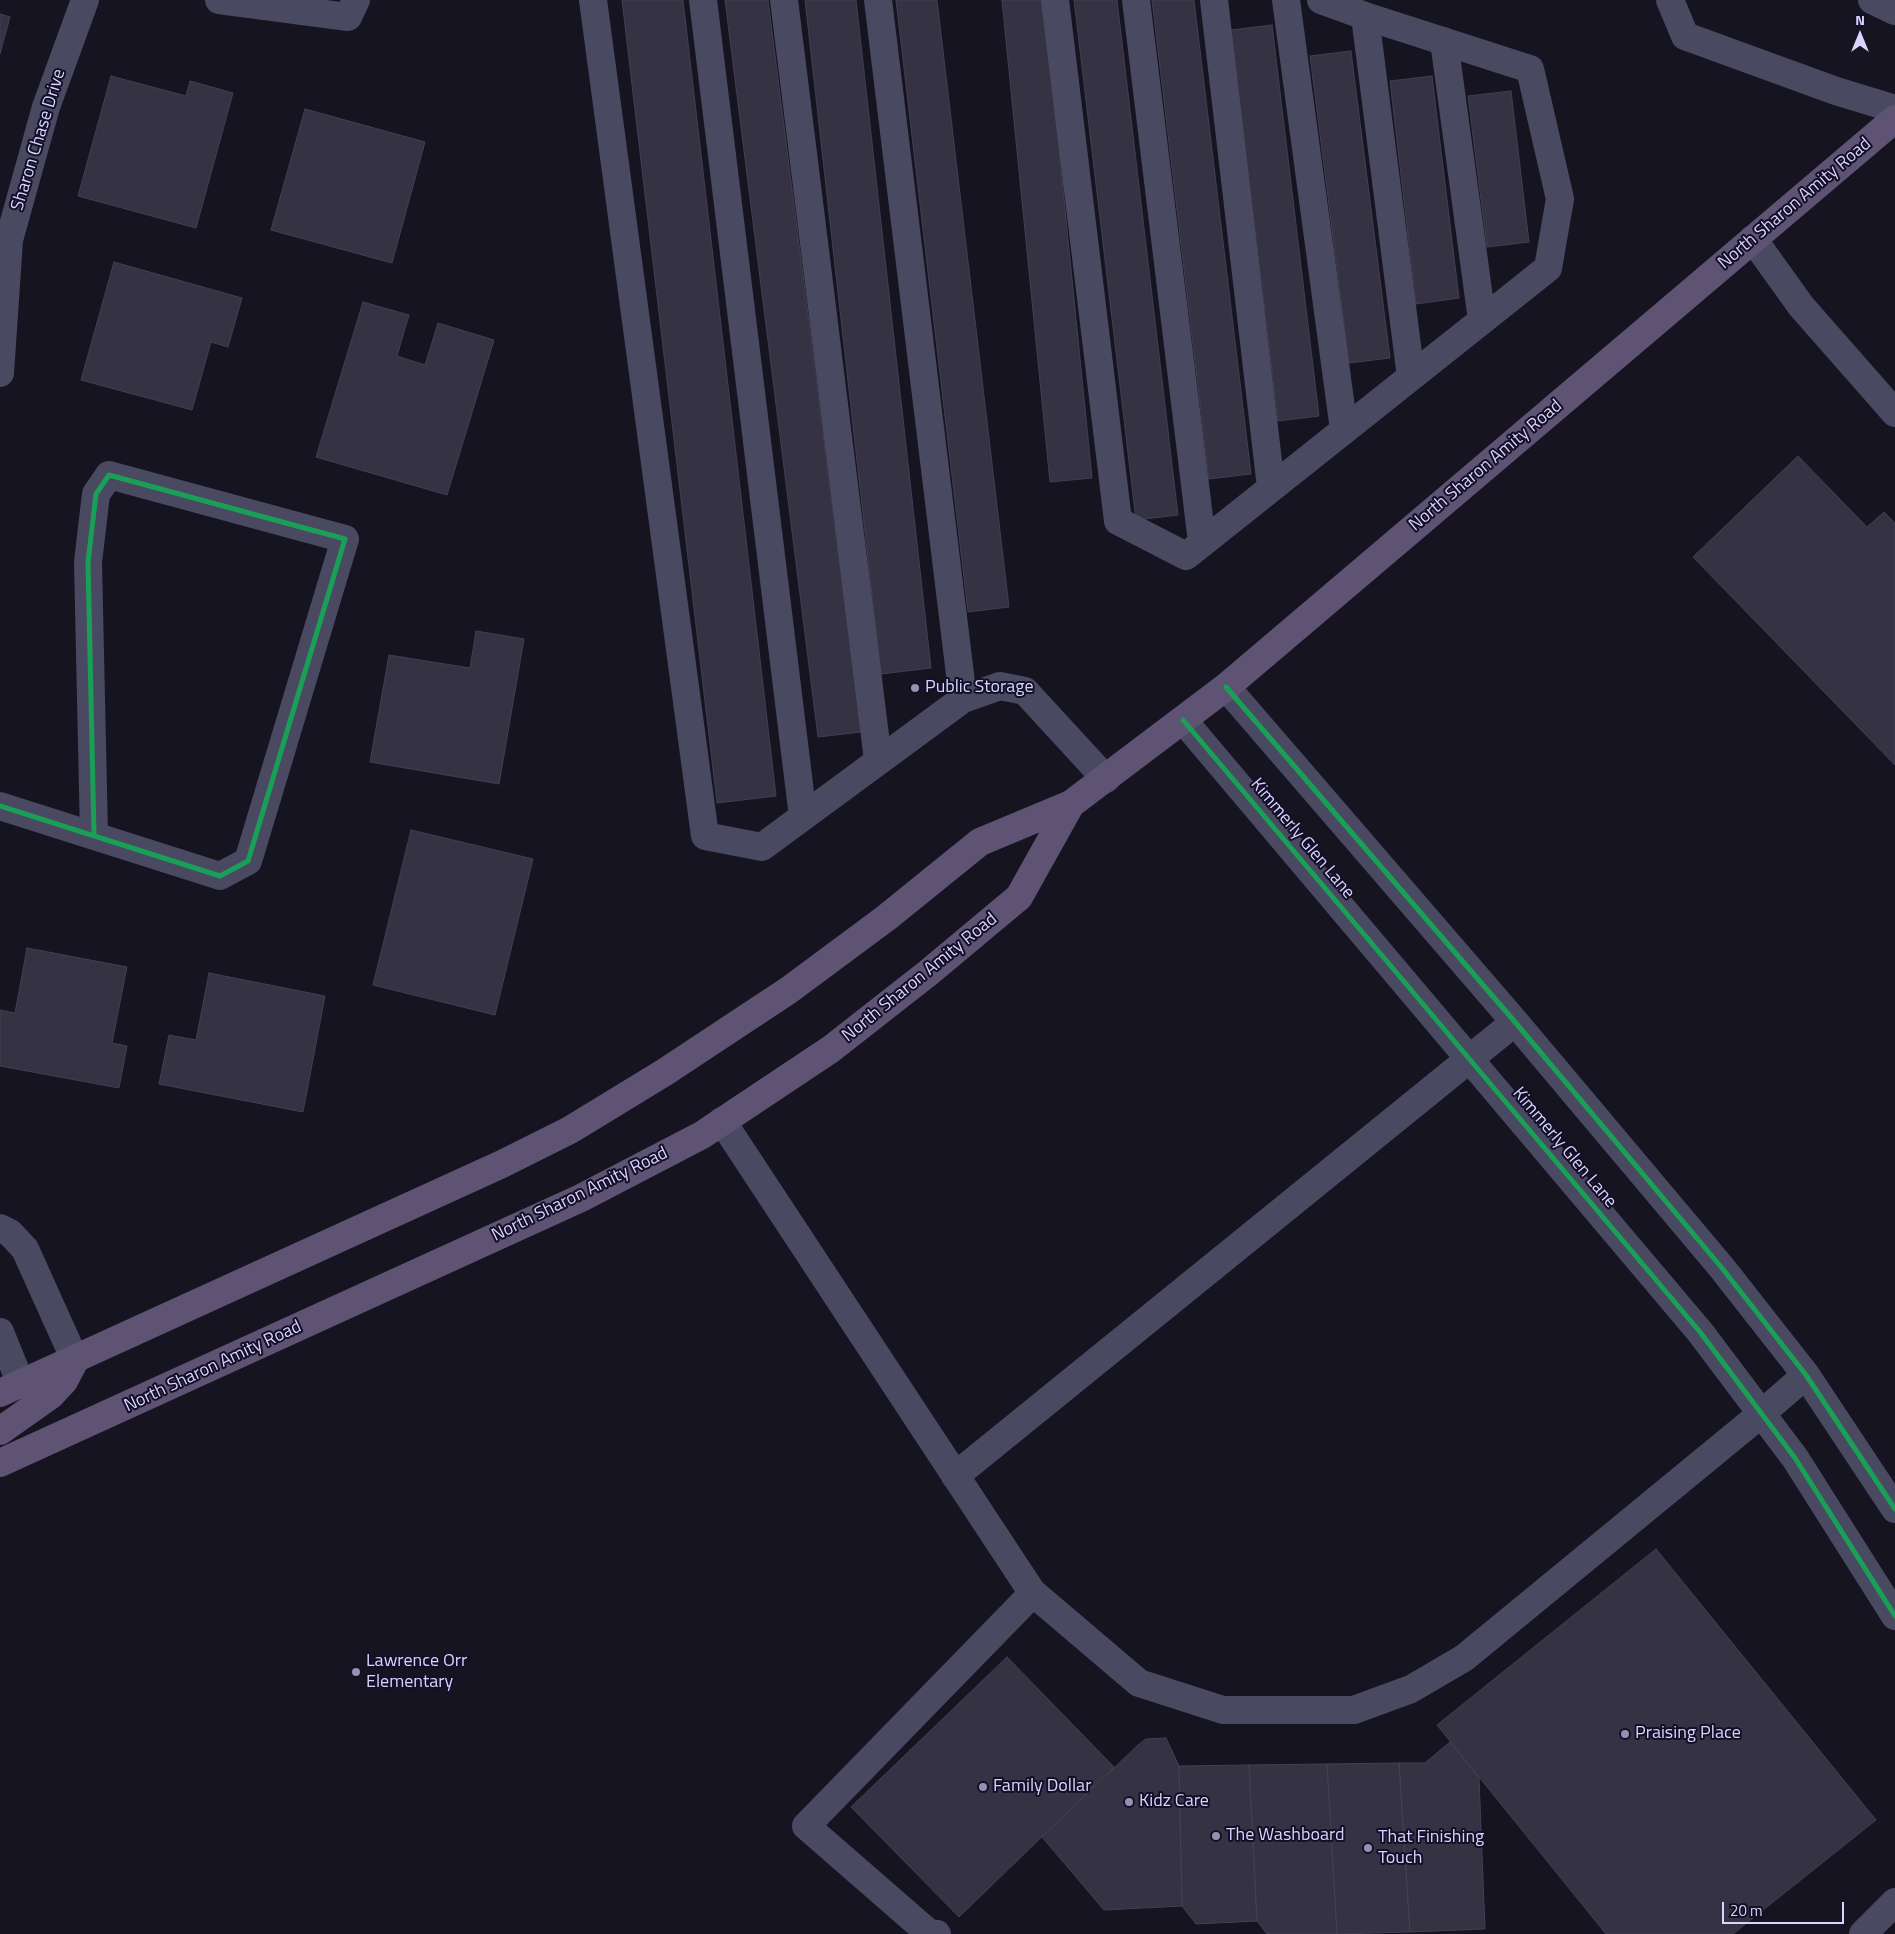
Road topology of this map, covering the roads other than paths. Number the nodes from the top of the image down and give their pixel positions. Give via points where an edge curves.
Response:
1 (85, 0) edge
2 (218, 0) edge
3 (356, 0) edge
4 (593, 0) edge
5 (702, 0) edge
6 (784, 0) edge
7 (878, 0) edge
8 (1055, 0) edge
9 (1136, 0) edge
10 (1214, 0) edge
11 (1286, 0) edge
12 (1321, 0) edge
13 (1670, 0) edge
14 (1365, 16) junction
15 (1444, 41) junction
16 (1895, 110) edge
17 (1895, 119) edge
18 (6, 227) edge
19 (1753, 239) junction
20 (1482, 320) junction
21 (0, 373) edge
22 (1411, 377) junction
23 (1895, 414) edge
24 (1344, 430) junction
25 (1271, 487) junction
26 (1202, 542) junction
27 (1226, 687) junction
28 (963, 699) junction
29 (1183, 720) junction
30 (878, 760) junction
31 (1106, 779) junction
32 (1071, 804) junction
33 (0, 806) edge
34 (803, 817) junction
35 (94, 835) junction
36 (1515, 1022) junction
37 (1470, 1058) junction
38 (722, 1121) junction
39 (0, 1228) edge
40 (0, 1332) edge
41 (75, 1360) junction
42 (1806, 1375) junction
43 (10, 1388) edge
44 (1761, 1414) junction
45 (0, 1432) edge
46 (0, 1463) edge
47 (955, 1476) junction
48 (1895, 1509) edge
49 (1032, 1592) junction
50 (1895, 1616) edge
51 (1895, 1902) edge
52 (936, 1934) edge
53 (1863, 1934) edge

1 - 18 street, Sharon Chase Drive
2 - 3 street via 348,17
4 - 34 street via 705,836 762,847
5 - 34 street
6 - 30 street
7 - 28 street
8 - 26 street via 1118,520 1186,556
9 - 26 street
10 - 25 street
11 - 24 street
12 - 14 street
13 - 16 street via 1685,36
14 - 15 street
14 - 22 street
15 - 20 street
15 - 20 street via 1530,69 1560,199 1548,268
17 - 19 main road, North Sharon Amity Road
18 - 21 street, Sharon Chase Drive via 9,240
19 - 23 street via 1801,306
19 - 27 main road, North Sharon Amity Road
20 - 22 street
22 - 24 street
24 - 25 street
25 - 26 street
27 - 29 main road, North Sharon Amity Road
27 - 36 street
28 - 30 street
28 - 31 street via 1000,686 1026,691
29 - 31 main road, North Sharon Amity Road
29 - 37 street, Kimmerly Glen Lane
30 - 34 street
31 - 32 main road, North Sharon Amity Road
32 - 38 main road, North Sharon Amity Road via 1019,897 831,1049
32 - 41 main road, North Sharon Amity Road via 980,842 789,990 570,1130
33 - 35 street
35 - 35 street via 220,876 248,861 345,539 109,475 96,494 88,562
36 - 37 street
36 - 42 street via 1722,1268
37 - 44 street, Kimmerly Glen Lane via 1700,1332
37 - 47 street
38 - 46 main road, North Sharon Amity Road via 581,1198
38 - 47 street
39 - 41 street via 24,1249
40 - 43 street
41 - 43 main road, North Sharon Amity Road
41 - 45 main road via 64,1381 51,1395
42 - 44 street
42 - 48 street
44 - 49 street via 1464,1658 1411,1689 1354,1710 1223,1710 1139,1683
44 - 50 street, Kimmerly Glen Lane via 1795,1458
47 - 49 street
49 - 52 street via 806,1826 929,1933
51 - 53 street

